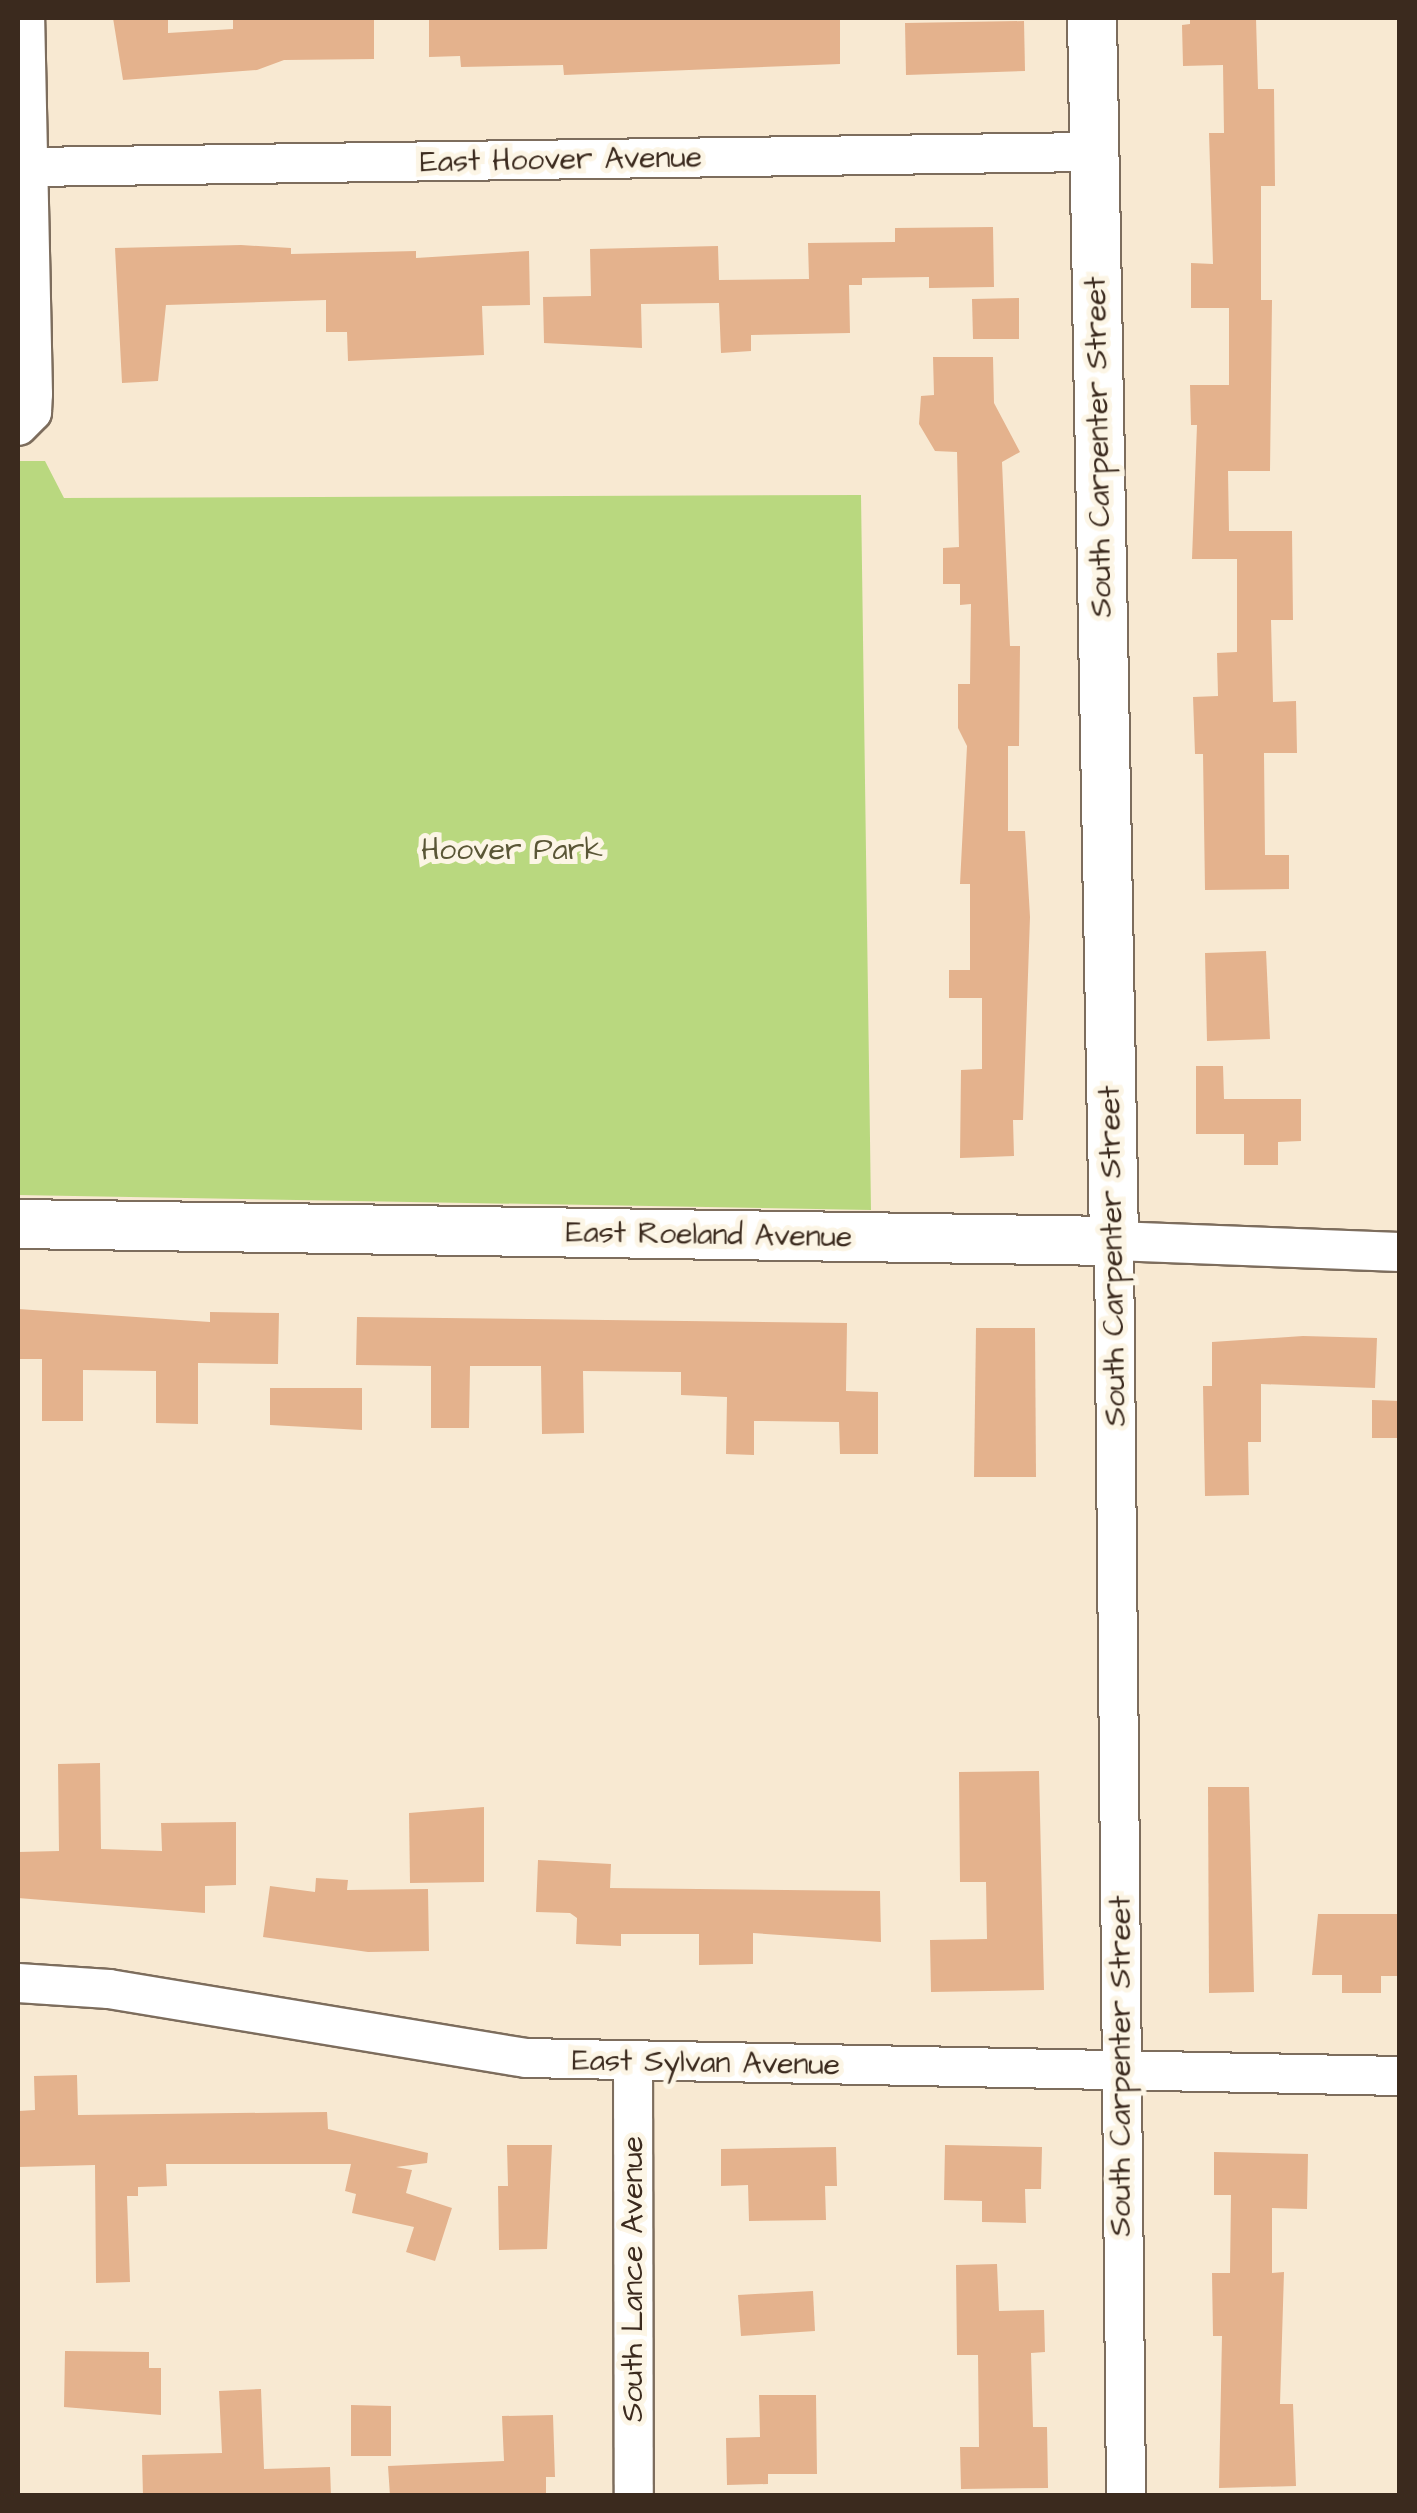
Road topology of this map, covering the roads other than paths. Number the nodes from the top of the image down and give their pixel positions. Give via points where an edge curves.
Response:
1 (25, 18) edge
2 (1092, 18) edge
3 (1094, 152) junction
4 (28, 167) junction
5 (21, 424) edge
6 (18, 1224) edge
7 (1114, 1241) junction
8 (1400, 1252) edge
9 (18, 1984) edge
10 (633, 2062) junction
11 (1120, 2070) junction
12 (1400, 2076) edge
13 (634, 2496) edge
14 (1126, 2496) edge

1 - 4 street
2 - 3 street, South Carpenter Street
3 - 4 street, East Hoover Avenue
3 - 7 street, South Carpenter Street
4 - 5 street via 34,394
6 - 7 street, East Roeland Avenue
7 - 8 street, East Roeland Avenue
7 - 11 street, South Carpenter Street
9 - 10 street, East Sylvan Avenue via 109,1989 526,2058
10 - 11 street, East Sylvan Avenue
10 - 13 street, South Lance Avenue
11 - 12 street, East Sylvan Avenue
11 - 14 street, South Carpenter Street

